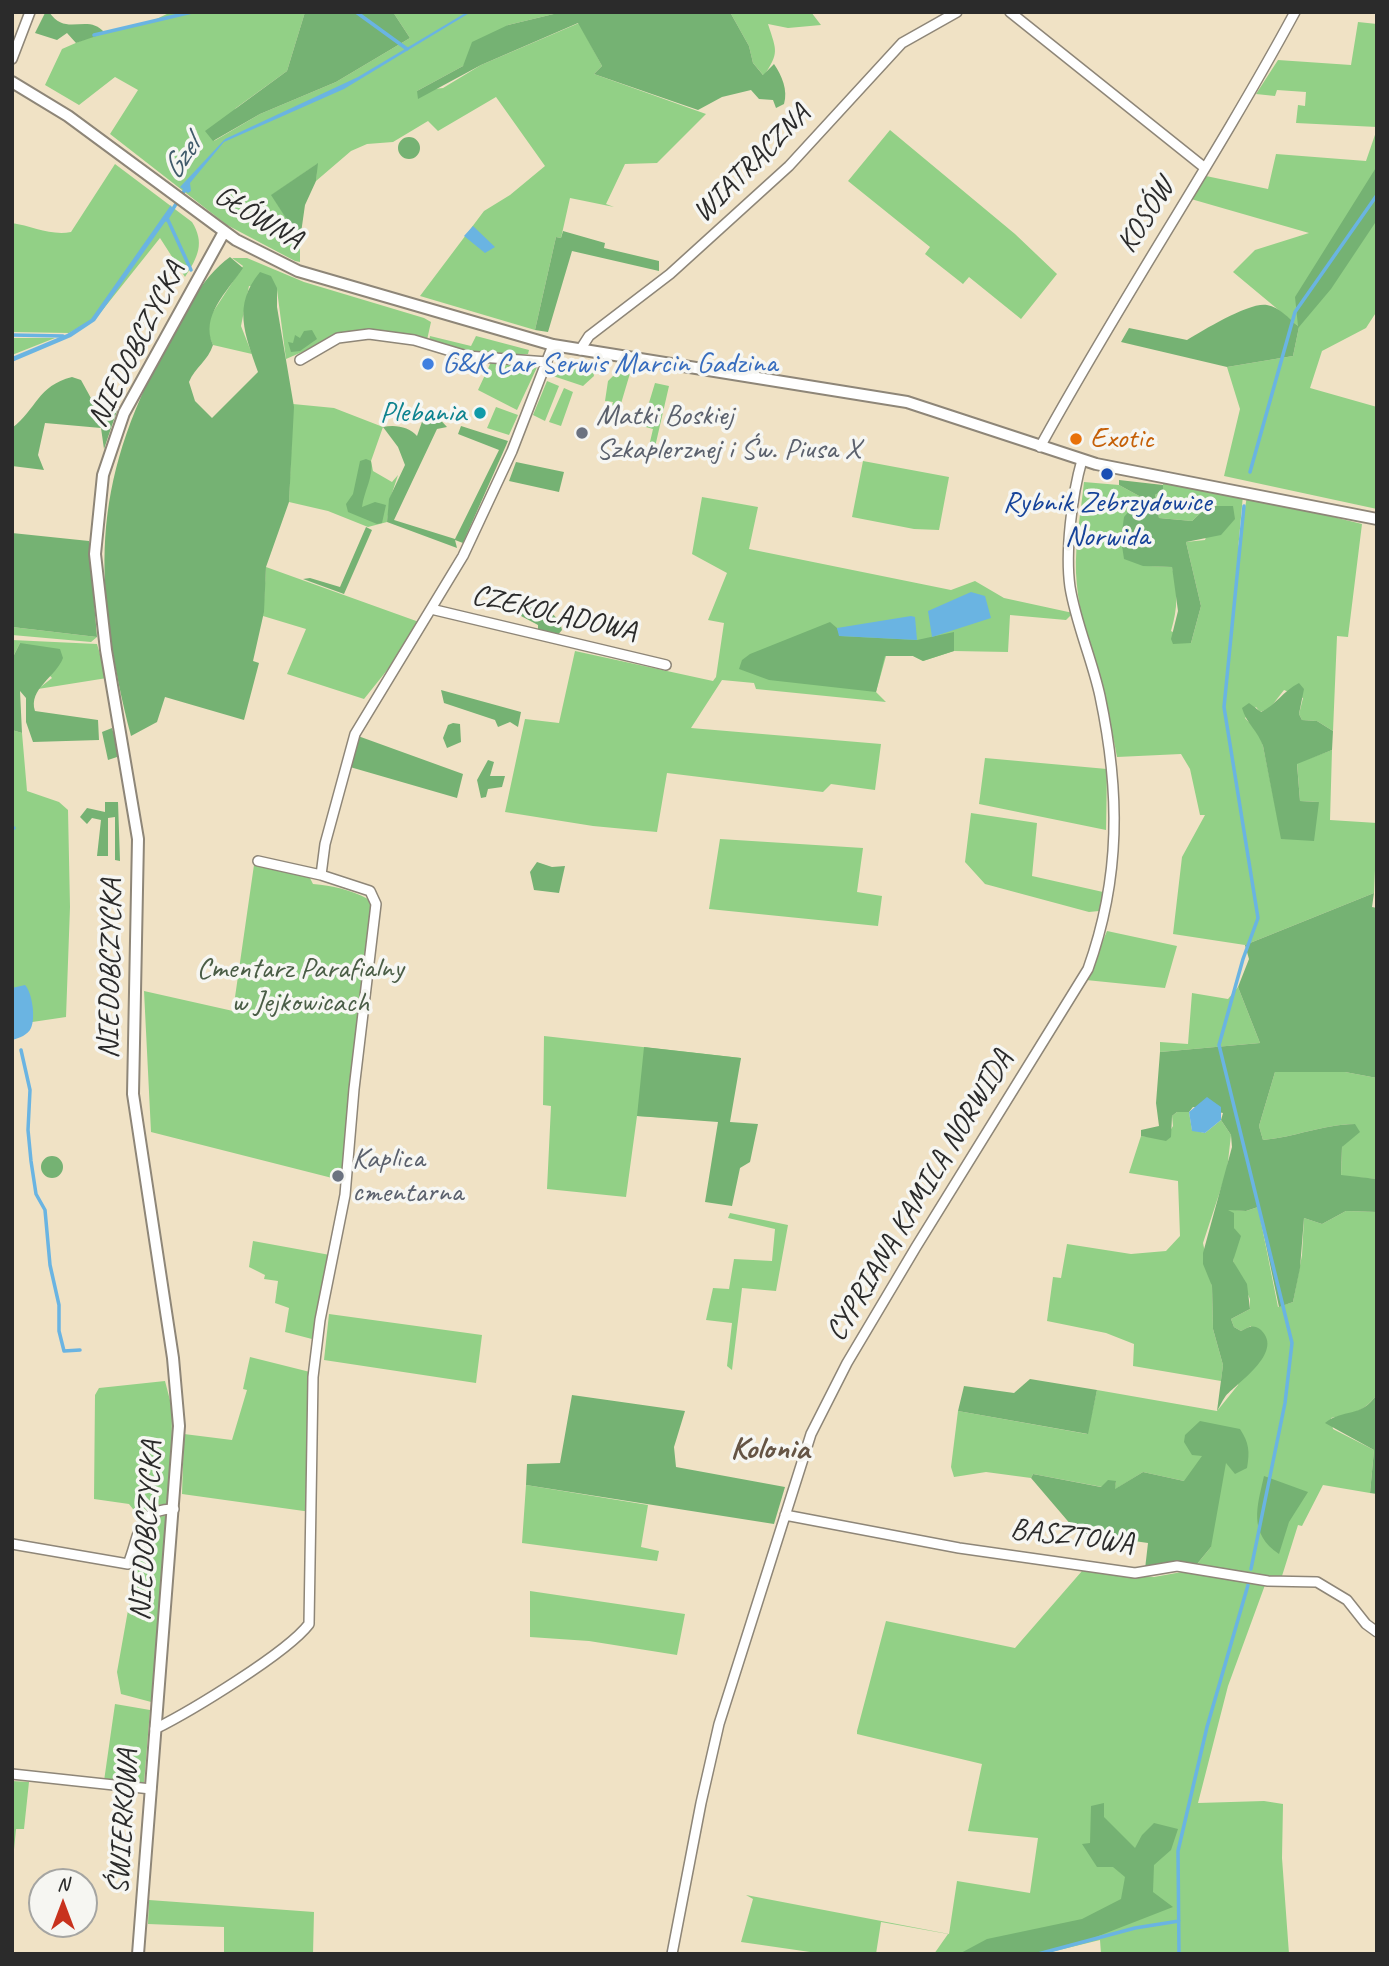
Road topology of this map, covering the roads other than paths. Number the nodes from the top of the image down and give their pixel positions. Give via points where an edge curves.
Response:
1 (30, 12) edge
2 (957, 12) edge
3 (1010, 12) edge
4 (1295, 12) edge
5 (12, 59) edge
6 (12, 82) edge
7 (1205, 167) junction
8 (224, 232) junction
9 (553, 345) junction
10 (580, 351) junction
11 (300, 360) dead end
12 (547, 362) junction
13 (1040, 447) junction
14 (1082, 460) junction
15 (1377, 519) edge
16 (430, 609) junction
17 (666, 665) dead end
18 (258, 861) dead end
19 (321, 875) junction
20 (174, 1508) junction
21 (785, 1516) junction
22 (12, 1544) edge
23 (1377, 1632) edge
24 (155, 1732) junction
25 (12, 1774) edge
26 (151, 1789) junction
27 (138, 1954) edge
28 (672, 1954) edge

1 - 5 street
2 - 10 street, WIATRACZNA via 902,43 789,166 670,274 589,336
3 - 7 street
4 - 7 street, KOSÓW
6 - 8 street, GŁÓWNA via 48,102
7 - 13 street, KOSÓW via 1116,311
8 - 9 street, GŁÓWNA via 283,266
8 - 20 street, NIEDOBCZYCKA via 124,413 103,475 95,554 138,839 133,1094 173,1359 179,1426
9 - 10 street, GŁÓWNA
9 - 12 street
10 - 13 street, GŁÓWNA via 907,402
11 - 12 street via 338,338 369,334 414,340 467,356
12 - 16 street via 463,556
13 - 14 street, GŁÓWNA
14 - 15 street, GŁÓWNA
14 - 21 street, CYPRIANA KAMILA NORWIDA via 1069,564 1074,606 1111,753 1113,876 1104,924 1088,969 847,1363 811,1434
16 - 17 street, CZEKOLADOWA
16 - 19 street via 355,734
18 - 19 street
19 - 24 street via 370,891 376,918 345,1195 313,1377 309,1624 270,1656
20 - 22 street via 154,1510 147,1516 128,1564
20 - 24 street, NIEDOBCZYCKA
21 - 23 street, BASZTOWA via 959,1548 1135,1573 1177,1566 1268,1581 1317,1582 1347,1600
21 - 28 street, CYPRIANA KAMILA NORWIDA via 719,1724
24 - 26 street, ŚWIERKOWA
25 - 26 street
26 - 27 street, ŚWIERKOWA

